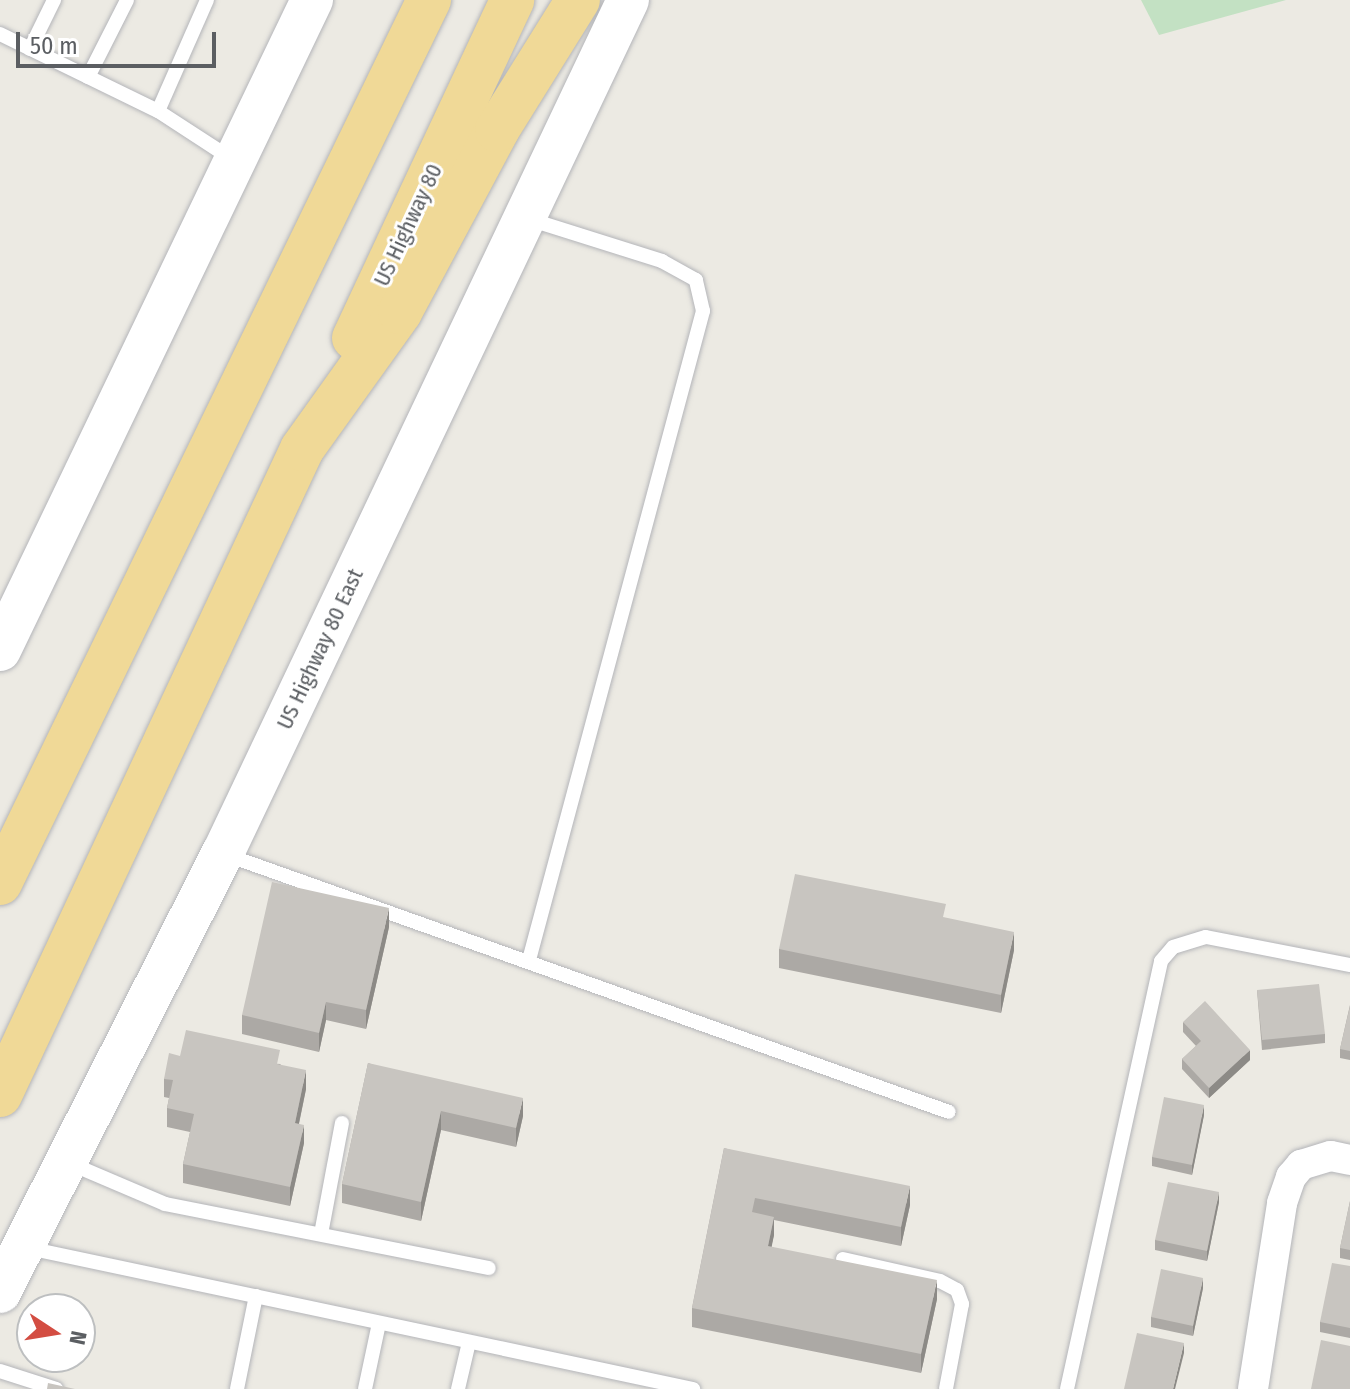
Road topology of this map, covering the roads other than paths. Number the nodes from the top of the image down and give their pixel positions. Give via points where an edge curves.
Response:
1 (54, 0) edge
2 (127, 0) edge
3 (207, 0) edge
4 (312, 0) edge
5 (512, 0) edge
6 (578, 0) edge
7 (628, 0) edge
8 (429, 1) edge
9 (0, 34) edge
10 (30, 49) junction
11 (88, 77) junction
12 (158, 111) junction
13 (234, 161) junction
14 (525, 218) junction
15 (302, 449) junction
16 (0, 650) edge
17 (223, 853) junction
18 (0, 883) edge
19 (529, 960) junction
20 (1350, 965) edge
21 (0, 1095) edge
22 (949, 1112) dead end
23 (342, 1123) dead end
24 (1340, 1158) edge
25 (68, 1163) junction
26 (321, 1234) junction
27 (24, 1247) junction
28 (843, 1259) edge
29 (489, 1268) dead end
30 (0, 1292) edge
31 (256, 1296) junction
32 (379, 1323) junction
33 (469, 1342) junction
34 (0, 1371) edge
35 (56, 1389) edge
36 (237, 1389) edge
37 (365, 1389) edge
38 (458, 1389) edge
39 (693, 1389) edge
40 (946, 1389) edge
41 (1067, 1389) edge
42 (1253, 1389) edge

1 - 10 lane
2 - 11 lane
3 - 12 lane
4 - 13 main road
5 - 15 highway, US Highway 80
6 - 15 highway via 497,130 400,312
7 - 14 main road, US Highway 80 East
8 - 18 highway
9 - 10 lane
10 - 11 lane
11 - 12 lane
12 - 13 lane
13 - 16 main road
14 - 17 main road, US Highway 80 East
14 - 19 lane via 662,261 696,280 703,311
15 - 21 highway
17 - 19 lane
17 - 25 main road, US Highway 80 East
19 - 22 lane
20 - 41 lane via 1206,937 1173,947 1161,961
23 - 26 lane
24 - 42 street via 1301,1165 1282,1203
25 - 26 lane via 165,1204
25 - 27 main road, US Highway 80 East
26 - 29 lane
27 - 30 main road, US Highway 80 East
27 - 31 lane
28 - 40 lane via 940,1281 957,1290 962,1304
31 - 32 lane
31 - 36 lane
32 - 33 lane
32 - 37 lane
33 - 38 lane
33 - 39 lane
34 - 35 lane

